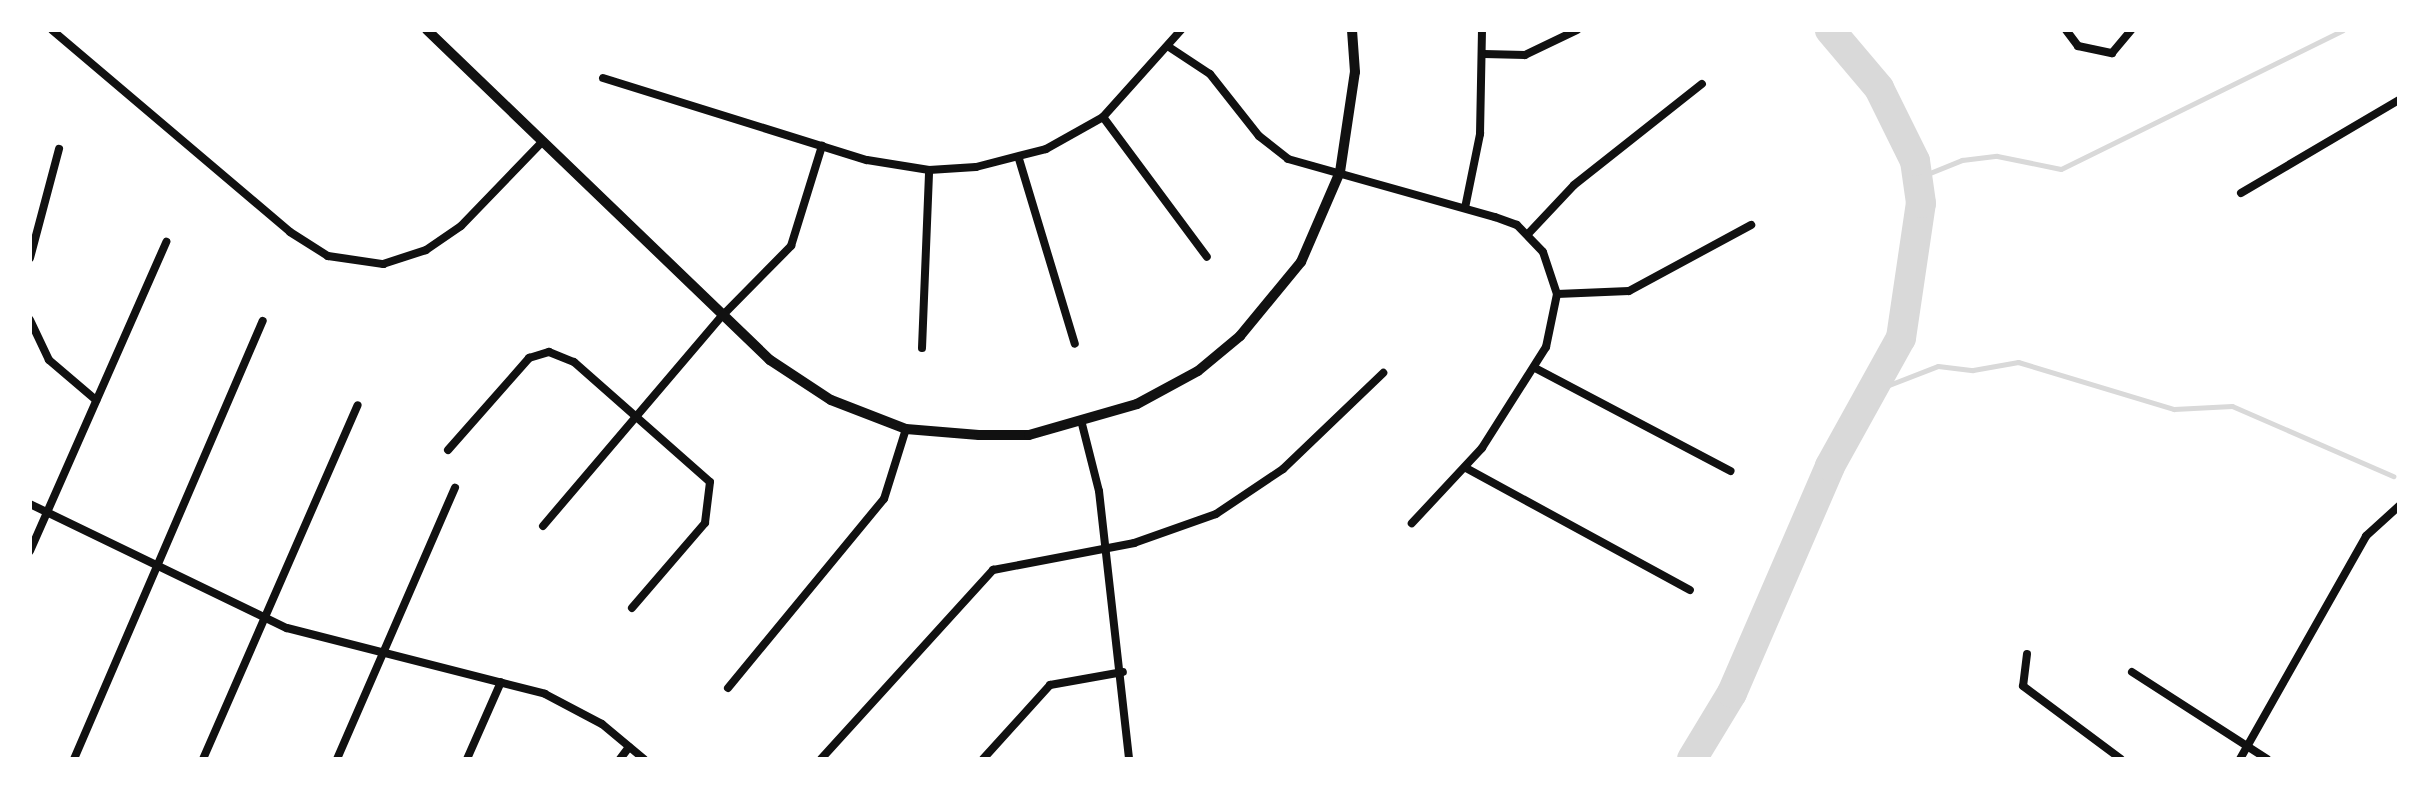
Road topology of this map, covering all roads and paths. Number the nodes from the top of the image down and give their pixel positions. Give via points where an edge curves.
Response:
1 (52, 30) edge
2 (427, 30) edge
3 (1181, 30) edge
4 (1352, 30) edge
5 (1482, 30) edge
6 (1577, 30) edge
7 (2066, 30) edge
8 (2130, 30) edge
9 (65, 34) edge
10 (1169, 46) junction
11 (1484, 54) junction
12 (603, 78) dead end
13 (1702, 84) dead end
14 (2399, 100) edge
15 (1103, 117) junction
16 (542, 142) junction
17 (822, 146) junction
18 (58, 149) dead end
19 (1019, 159) junction
20 (929, 170) junction
21 (1340, 172) junction
22 (2242, 193) dead end
23 (1466, 208) junction
24 (1751, 224) dead end
25 (1528, 234) junction
26 (166, 242) dead end
27 (1207, 257) dead end
28 (30, 258) edge
29 (1557, 294) junction
30 (722, 317) junction
31 (30, 320) edge
32 (264, 321) dead end
33 (1075, 344) dead end
34 (922, 348) dead end
35 (1535, 368) junction
36 (1383, 374) dead end
37 (96, 400) junction
38 (358, 405) dead end
39 (636, 417) junction
40 (1082, 424) junction
41 (906, 429) junction
42 (448, 450) dead end
43 (1466, 468) junction
44 (1730, 471) dead end
45 (454, 486) dead end
46 (30, 504) edge
47 (2399, 506) edge
48 (46, 514) junction
49 (1412, 524) dead end
50 (543, 526) dead end
51 (1107, 549) junction
52 (30, 551) edge
53 (156, 570) junction
54 (1690, 590) dead end
55 (632, 608) dead end
56 (264, 620) junction
57 (382, 652) junction
58 (2026, 654) dead end
59 (1123, 672) junction
60 (2132, 672) dead end
61 (501, 682) junction
62 (728, 688) dead end
63 (2247, 746) junction
64 (629, 747) junction
65 (74, 759) edge
66 (203, 759) edge
67 (337, 759) edge
68 (467, 759) edge
69 (620, 759) edge
70 (644, 759) edge
71 (821, 759) edge
72 (983, 759) edge
73 (1129, 759) edge
74 (2122, 759) edge
75 (2240, 759) edge
76 (2267, 759) edge

1 - 9 street
2 - 16 street
3 - 10 street
4 - 21 street via 1354,72
5 - 11 street
6 - 11 street via 1526,55
7 - 8 street via 2078,46 2112,53
9 - 16 street via 305,244 359,263 409,258 443,240
10 - 15 street
10 - 21 street via 1228,92 1270,148
11 - 23 street via 1480,134
12 - 17 street
13 - 25 street via 1574,185
14 - 22 street
15 - 19 street
15 - 27 street
16 - 30 street
17 - 20 street
17 - 30 street via 791,246
18 - 28 street
19 - 20 street
19 - 33 street
20 - 34 street
21 - 23 street
21 - 40 street via 1300,262 1240,336 1172,386
23 - 25 street
24 - 29 street via 1629,291
25 - 29 street via 1554,276
26 - 37 street
29 - 35 street via 1552,330
30 - 39 street
30 - 41 street via 770,360 832,400
31 - 37 street via 49,360
32 - 53 street
35 - 43 street
35 - 44 street
36 - 51 street via 1283,469 1216,514
37 - 48 street
38 - 56 street
39 - 42 street via 574,362 539,354 520,366
39 - 50 street
39 - 55 street via 700,470 713,496 705,523
40 - 41 street via 1029,435
40 - 51 street
41 - 62 street via 884,499
43 - 49 street
43 - 54 street
45 - 57 street
46 - 48 street
47 - 63 street via 2360,546
48 - 52 street
48 - 53 street
51 - 59 street
51 - 71 street via 993,570
53 - 56 street
53 - 65 street
56 - 57 street
56 - 66 street
57 - 61 street
57 - 67 street
58 - 74 street via 2024,686
59 - 72 street via 1050,684
59 - 73 street
60 - 63 street
61 - 64 street via 576,708
61 - 68 street
63 - 75 street
63 - 76 street
64 - 69 street
64 - 70 street

